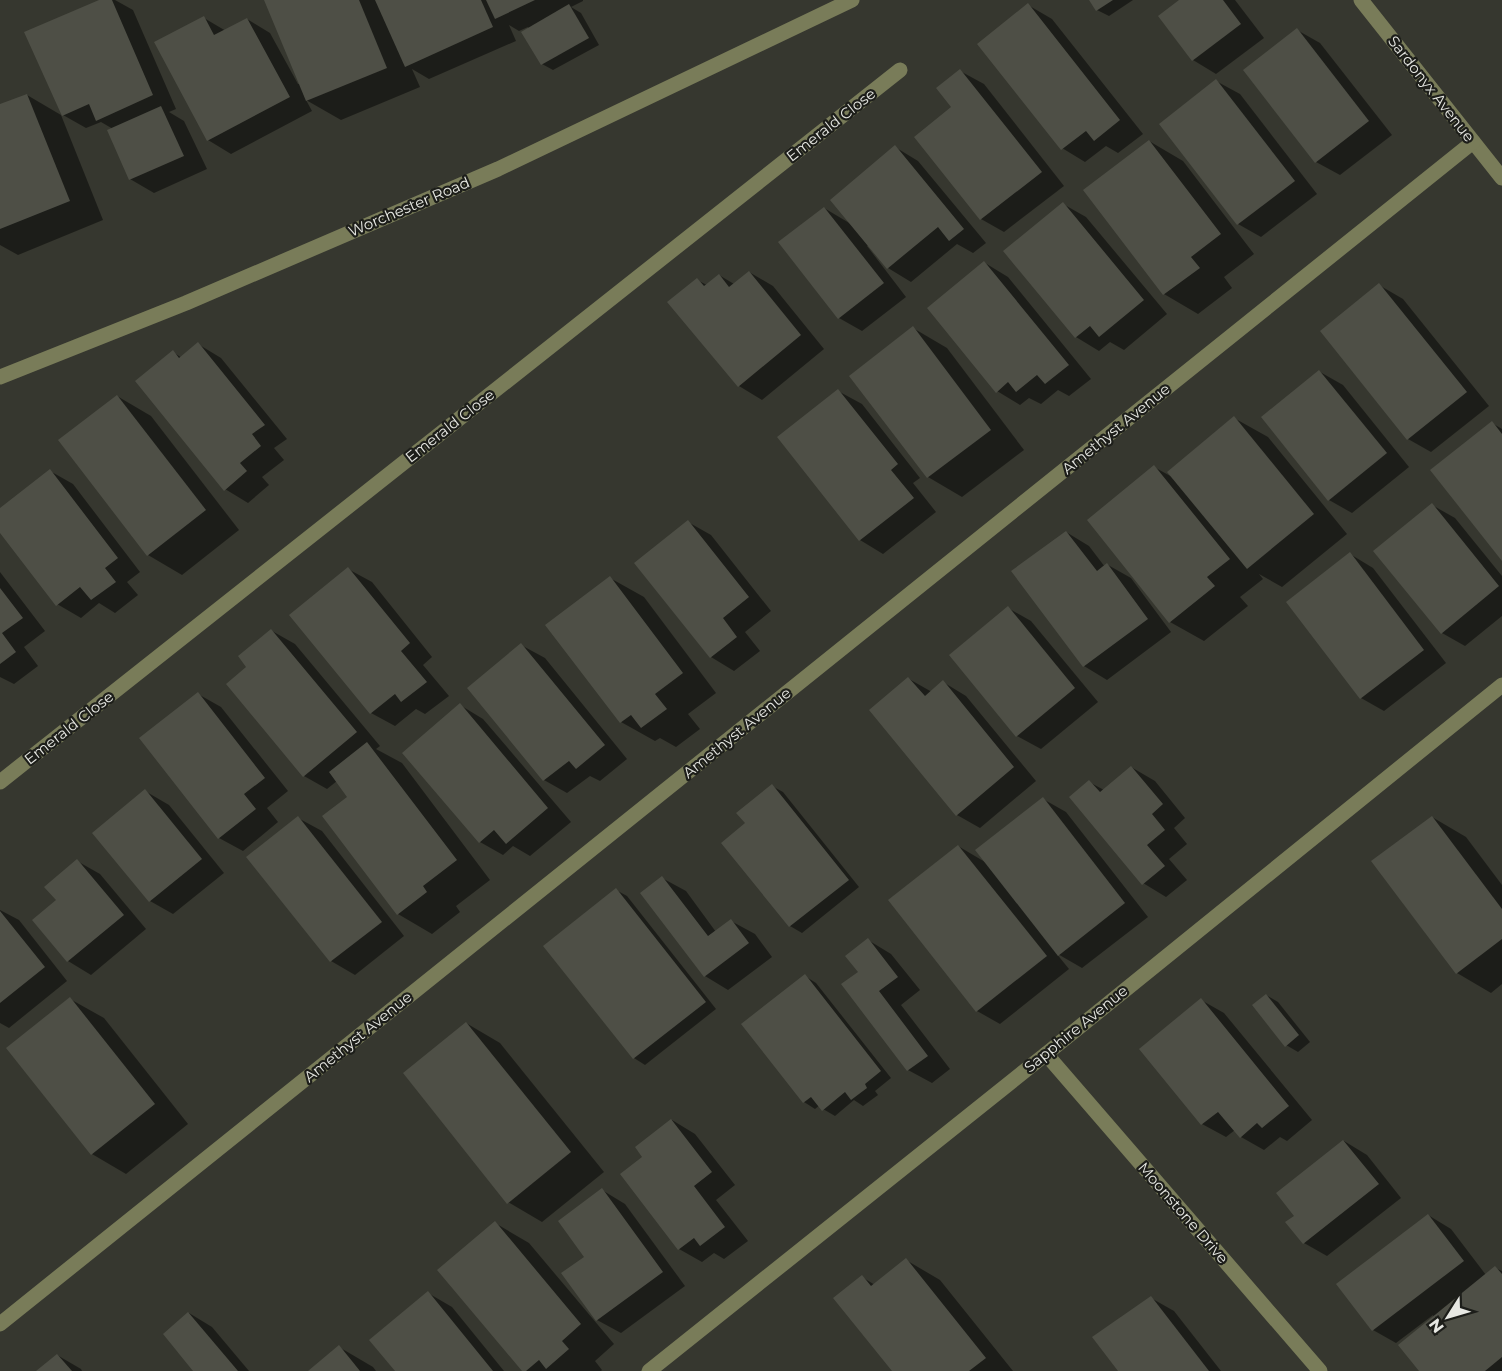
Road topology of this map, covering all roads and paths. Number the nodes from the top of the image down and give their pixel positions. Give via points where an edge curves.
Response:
1 (852, 0) edge
2 (1360, 0) edge
3 (900, 70) dead end
4 (1473, 142) junction
5 (1502, 178) edge
6 (0, 377) edge
7 (1502, 685) edge
8 (0, 782) edge
9 (1046, 1054) junction
10 (0, 1324) edge
11 (649, 1371) edge
12 (1320, 1371) edge

1 - 6 street, Worchester Road via 498,169 186,303
2 - 4 street, Sardonyx Avenue
3 - 8 street, Emerald Close
4 - 5 street, Sardonyx Avenue
4 - 10 street, Amethyst Avenue
7 - 9 street, Sapphire Avenue
9 - 11 street, Sapphire Avenue
9 - 12 street, Moonstone Drive

